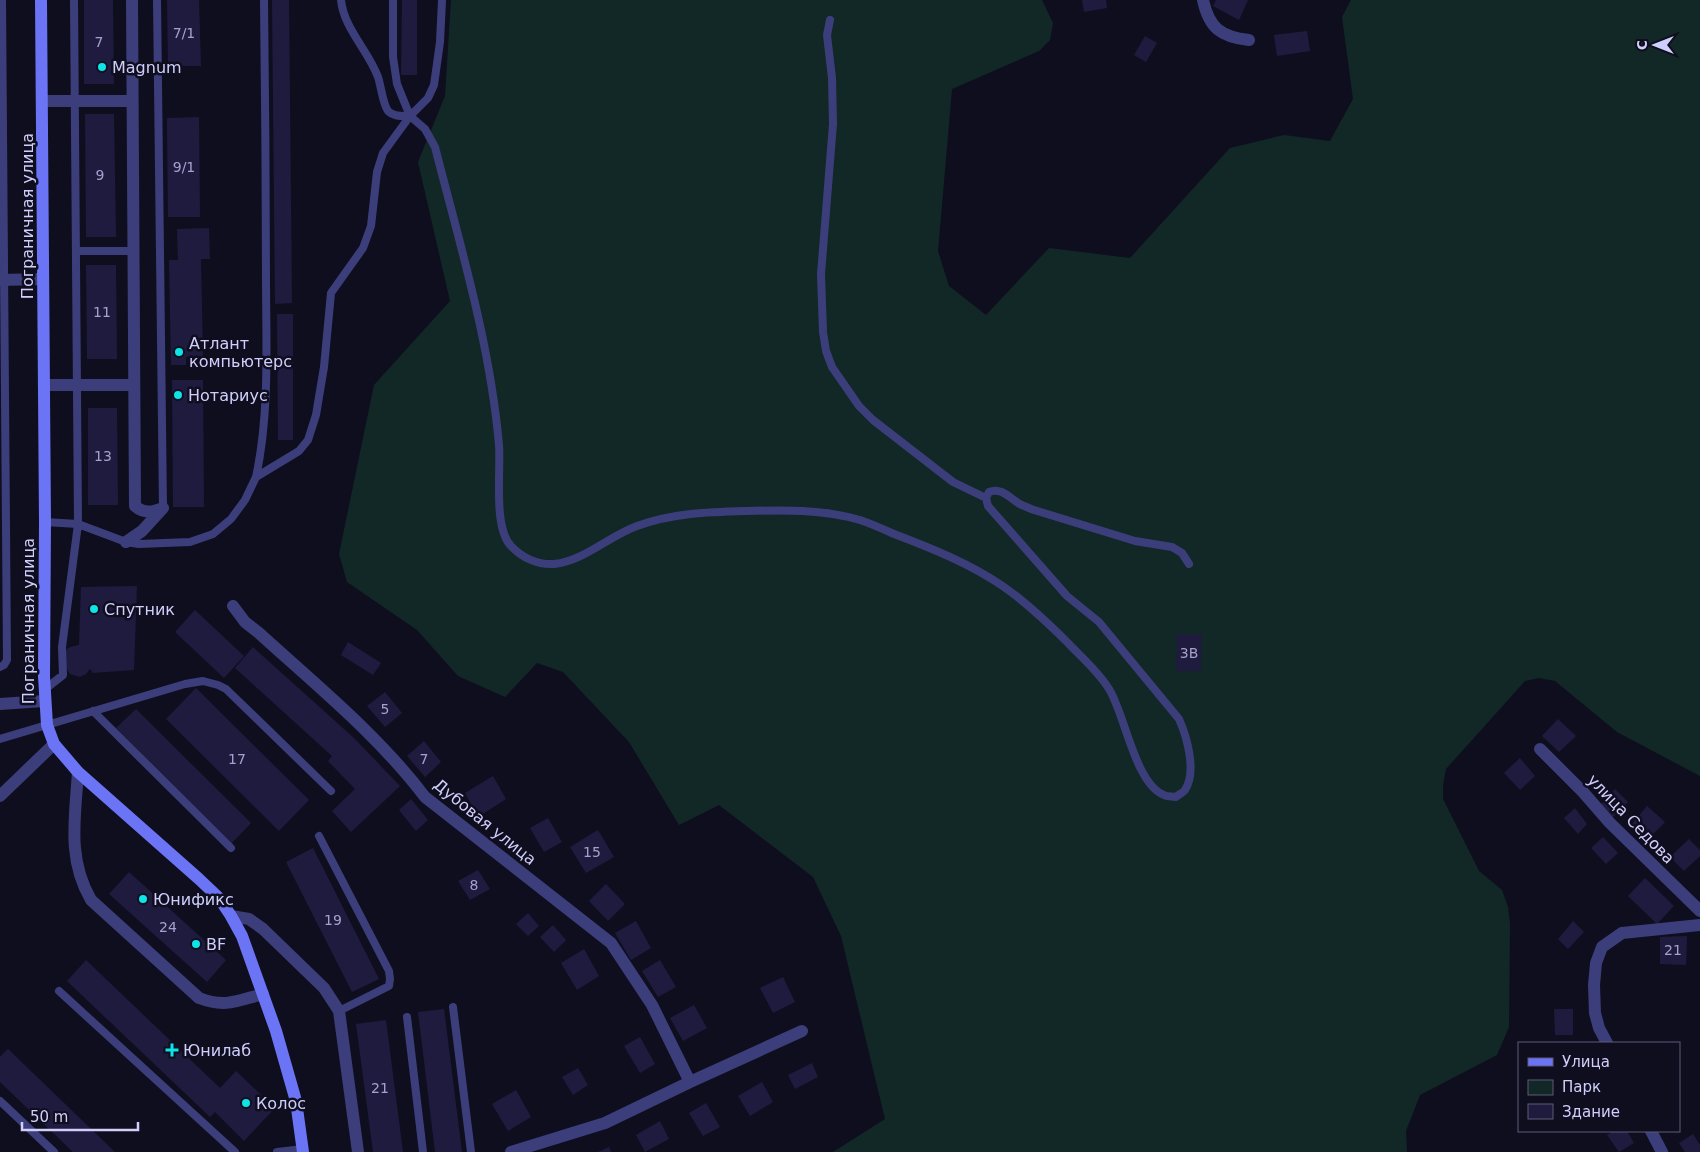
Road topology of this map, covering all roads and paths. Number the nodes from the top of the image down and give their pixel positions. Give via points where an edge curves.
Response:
1 (2, 0) edge
2 (41, 0) edge
3 (74, 0) edge
4 (132, 0) edge
5 (156, 0) edge
6 (264, 0) edge
7 (341, 0) edge
8 (393, 0) edge
9 (442, 0) edge
10 (1204, 0) edge
11 (830, 20) dead end
12 (1249, 40) dead end
13 (42, 101) junction
14 (75, 101) junction
15 (132, 101) junction
16 (410, 116) junction
17 (2, 128) edge
18 (76, 250) junction
19 (133, 250) junction
20 (44, 279) junction
21 (2, 280) edge
22 (134, 384) junction
23 (44, 385) junction
24 (77, 385) junction
25 (256, 477) junction
26 (986, 498) junction
27 (163, 508) junction
28 (45, 522) junction
29 (78, 524) junction
30 (126, 542) junction
31 (1189, 564) dead end
32 (233, 606) dead end
33 (0, 667) edge
34 (44, 696) junction
35 (0, 704) edge
36 (93, 711) junction
37 (46, 725) junction
38 (0, 739) edge
39 (54, 744) junction
40 (1540, 749) dead end
41 (78, 772) junction
42 (330, 791) dead end
43 (0, 796) edge
44 (319, 836) dead end
45 (231, 848) dead end
46 (1700, 911) edge
47 (232, 916) junction
48 (1700, 925) edge
49 (59, 991) dead end
50 (263, 994) junction
51 (453, 1007) dead end
52 (338, 1010) junction
53 (406, 1017) dead end
54 (802, 1031) dead end
55 (1606, 1042) edge
56 (690, 1082) junction
57 (0, 1101) edge
58 (1652, 1132) edge
59 (303, 1151) edge
60 (54, 1152) edge
61 (235, 1152) edge
62 (277, 1152) edge
63 (358, 1152) edge
64 (423, 1152) edge
65 (471, 1152) edge
66 (512, 1152) edge
67 (1662, 1152) edge

1 - 17 lane
2 - 13 main road, Пограничная улица
3 - 14 lane
4 - 15 street
5 - 27 lane
6 - 25 lane via 265,415
7 - 16 lane via 345,20 372,62 386,110 395,116
8 - 16 lane via 393,57 397,84
9 - 16 lane via 434,85 428,98
10 - 12 street via 1207,16 1218,30 1232,38
11 - 26 lane via 827,35 833,124 821,274 823,332 832,367 858,406 873,420 953,482
13 - 14 street
13 - 20 main road, Пограничная улица
14 - 15 street
14 - 18 lane
15 - 19 street
16 - 25 lane via 383,153 377,172 371,226 363,248 330,294 324,367 316,416 308,440 299,451
16 - 26 lane via 425,129 435,147 487,354 498,441 502,530 509,544 523,557 555,564 574,559 633,527 662,517 694,512 798,509 860,520 966,566 1003,587 1041,617 1093,668 1109,689 1132,750 1154,788 1164,796 1176,797 1185,790 1190,776 1187,736 1179,719 1099,622 1067,596 988,506
17 - 21 lane
18 - 19 lane
18 - 24 lane
19 - 22 street
20 - 21 street
20 - 23 main road, Пограничная улица
21 - 33 lane via 7,660
22 - 24 street
22 - 27 street via 135,506 147,512
23 - 24 street
23 - 28 main road, Пограничная улица
24 - 29 lane
25 - 30 lane via 246,500 232,519 212,534 190,542
26 - 31 lane via 995,490 1034,510 1135,542 1172,547 1182,553
27 - 30 street via 142,531
28 - 29 lane
28 - 34 main road, Пограничная улица
29 - 30 lane
29 - 34 lane via 62,647 63,675
32 - 56 street, Дубовая улица via 245,622 362,726 425,797 611,943 652,1005
34 - 35 street
34 - 37 main road, Пограничная улица
36 - 37 lane
36 - 42 lane via 185,684 203,681 218,685 226,689
36 - 45 lane
37 - 38 lane
37 - 39 main road, Пограничная улица
39 - 41 main road, Пограничная улица
39 - 43 street
40 - 46 street, улица Седова
41 - 47 main road, Пограничная улица via 199,879
41 - 50 street via 73,835 77,869 91,900 199,998 227,1004
44 - 52 lane via 389,971 390,979 389,986
47 - 50 main road, Пограничная улица
47 - 52 street via 249,919 263,929 324,988
48 - 55 street via 1622,933 1602,947 1596,963 1595,1013
49 - 61 lane
50 - 59 main road, Пограничная улица via 296,1101
51 - 65 lane
52 - 63 street
53 - 64 lane
54 - 56 street
56 - 66 street via 605,1123
57 - 60 lane
58 - 67 street
59 - 62 lane

